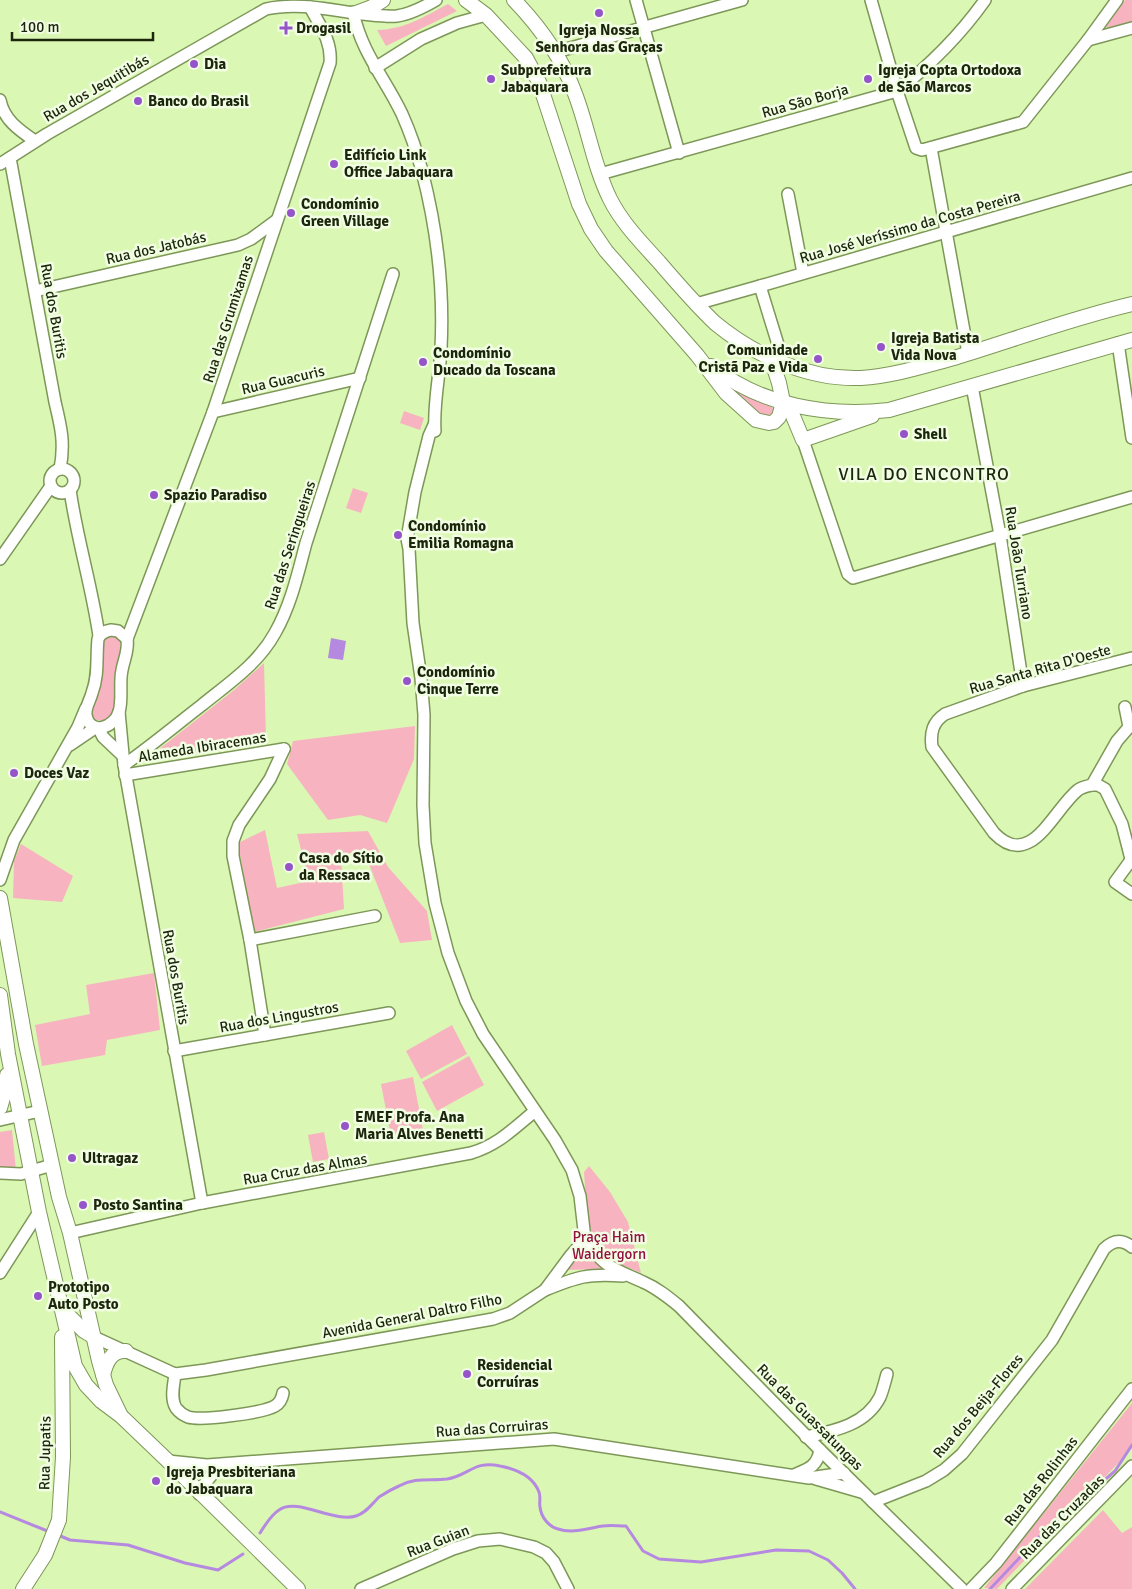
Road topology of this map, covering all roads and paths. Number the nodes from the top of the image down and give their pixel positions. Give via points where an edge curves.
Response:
1 (383, 0) edge
2 (436, 0) edge
3 (514, 0) edge
4 (636, 0) edge
5 (742, 0) edge
6 (871, 0) edge
7 (985, 0) edge
8 (1116, 0) edge
9 (468, 1) edge
10 (310, 7) junction
11 (354, 13) junction
12 (486, 15) junction
13 (457, 23) junction
14 (643, 27) junction
15 (1132, 28) edge
16 (1088, 40) junction
17 (556, 52) junction
18 (375, 68) junction
19 (897, 90) junction
20 (0, 100) edge
21 (35, 142) junction
22 (932, 148) junction
23 (679, 152) junction
24 (5, 161) edge
25 (600, 174) junction
26 (1132, 178) edge
27 (788, 194) dead end
28 (277, 220) junction
29 (947, 232) junction
30 (803, 273) junction
31 (393, 274) dead end
32 (760, 286) junction
33 (35, 291) junction
34 (696, 304) junction
35 (1132, 304) edge
36 (1125, 341) edge
37 (968, 353) junction
38 (697, 355) junction
39 (776, 355) junction
40 (360, 378) junction
41 (972, 386) junction
42 (785, 403) junction
43 (889, 410) junction
44 (213, 412) junction
45 (1132, 438) edge
46 (803, 440) junction
47 (60, 469) junction
48 (51, 486) junction
49 (66, 491) junction
50 (1132, 497) edge
51 (1000, 535) junction
52 (0, 559) edge
53 (102, 633) junction
54 (127, 639) junction
55 (1132, 658) edge
56 (1023, 686) junction
57 (1125, 707) dead end
58 (86, 708) junction
59 (119, 712) junction
60 (97, 728) junction
61 (65, 750) junction
62 (124, 765) junction
63 (1092, 785) junction
64 (1127, 823) edge
65 (14, 840) junction
66 (0, 848) edge
67 (1131, 862) edge
68 (0, 880) edge
69 (1132, 894) edge
70 (0, 898) edge
71 (375, 916) dead end
72 (250, 940) junction
73 (0, 995) edge
74 (389, 1013) dead end
75 (265, 1035) junction
76 (174, 1051) junction
77 (8, 1054) junction
78 (0, 1108) edge
79 (40, 1111) junction
80 (535, 1111) junction
81 (19, 1114) junction
82 (0, 1120) edge
83 (52, 1165) junction
84 (32, 1172) junction
85 (0, 1173) edge
86 (202, 1203) junction
87 (39, 1212) junction
88 (70, 1233) junction
89 (585, 1239) junction
90 (1132, 1247) edge
91 (0, 1273) edge
92 (629, 1276) junction
93 (545, 1290) junction
94 (62, 1309) junction
95 (94, 1337) junction
96 (126, 1351) junction
97 (176, 1374) junction
98 (887, 1374) dead end
99 (104, 1376) junction
100 (1132, 1389) edge
101 (283, 1393) dead end
102 (121, 1416) junction
103 (806, 1437) junction
104 (820, 1450) junction
105 (168, 1461) junction
106 (220, 1464) junction
107 (1132, 1466) edge
108 (844, 1473) junction
109 (794, 1475) junction
110 (810, 1478) junction
111 (864, 1493) junction
112 (200, 1494) junction
113 (873, 1502) junction
114 (23, 1589) edge
115 (298, 1589) edge
116 (361, 1589) edge
117 (568, 1589) edge
118 (962, 1589) edge
119 (970, 1589) edge
120 (1012, 1589) edge

1 - 11 main road
2 - 11 street, Rua dos Jequitibás via 396,16
3 - 17 main road via 531,17
4 - 14 street
5 - 14 street
6 - 19 street
7 - 19 street, Rua São Borja via 941,51
8 - 16 street
9 - 12 main road
9 - 13 street via 465,14
10 - 11 street, Rua dos Jequitibás
10 - 21 street, Rua dos Jequitibás via 274,7 259,12
10 - 28 street, Rua das Grumixamas via 326,36 330,63
11 - 18 street via 359,36
12 - 13 street
12 - 38 main road via 526,58 539,82 579,204 591,229 606,251
13 - 18 street via 421,39
14 - 17 street
14 - 23 street
15 - 16 street
16 - 22 street via 1022,122
17 - 25 main road via 575,92
18 - 80 street via 402,114 422,170 433,221 442,303 434,425 429,436 419,493 414,540 409,549 413,623 422,678 425,843 434,903 466,1002 483,1034
19 - 22 street via 916,148
19 - 23 street, Rua São Borja
20 - 21 street via 11,123
21 - 24 street, Rua dos Jequitibás
22 - 29 street
23 - 25 street, Rua São Borja
24 - 33 street, Rua dos Buritis
25 - 34 main road via 616,212
26 - 29 street, Rua José Veríssimo da Costa Pereira
27 - 30 street
28 - 33 street, Rua dos Jatobás via 238,245
28 - 44 street, Rua das Grumixamas
29 - 30 street, Rua José Veríssimo da Costa Pereira
29 - 37 street
30 - 32 street, Rua José Veríssimo da Costa Pereira
31 - 40 street, Rua das Seringueiras
32 - 34 street, Rua José Veríssimo da Costa Pereira
32 - 39 street
33 - 47 street, Rua dos Buritis via 62,432
34 - 39 main road via 727,334
35 - 37 main road
36 - 41 main road
36 - 45 street
37 - 39 main road via 913,370 861,378 793,368
38 - 42 main road via 737,384
38 - 42 main road via 726,393 756,420 774,422
39 - 42 main road
40 - 44 street, Rua Guacuris
40 - 62 street, Rua das Seringueiras via 295,585 276,633 247,669
41 - 43 main road
41 - 51 street, Rua João Turriano
42 - 43 main road via 838,412
42 - 46 main road
43 - 46 main road
44 - 54 street, Rua das Grumixamas
46 - 51 street via 850,576 856,577
47 - 48 street via 51,475
47 - 49 street via 68,470 73,476 74,483
48 - 49 street via 56,491
48 - 52 street
49 - 53 street
50 - 51 street
51 - 56 street, Rua João Turriano
53 - 54 street via 118,631
53 - 58 street via 97,646 96,677
54 - 59 street, Rua das Grumixamas
55 - 56 street, Rua Santa Rita D'Oeste
56 - 63 street, Rua Santa Rita D'Oeste via 945,714 935,722 931,740 939,758 994,833 1013,846 1029,843 1080,788
57 - 63 street via 1129,727
58 - 60 street via 88,720
58 - 61 street
59 - 60 street via 112,722
59 - 62 street, Rua dos Buritis
60 - 61 street
60 - 62 street
61 - 65 street
62 - 72 street, Alameda Ibiracemas via 284,749 270,779 239,825 233,841 233,856
62 - 76 street, Rua dos Buritis
63 - 64 street via 1105,789
64 - 67 street
65 - 66 street
65 - 68 street
67 - 69 street via 1115,882
70 - 79 main road
71 - 72 street
72 - 75 street
73 - 77 main road
74 - 75 street, Rua dos Lingustros
75 - 76 street, Rua dos Lingustros
76 - 86 street, Rua dos Buritis
77 - 78 main road via 7,1084
77 - 81 main road
79 - 81 street
79 - 83 main road
80 - 86 street, Rua Cruz das Almas via 508,1135 483,1150
80 - 89 street via 572,1170 580,1196
81 - 82 street
81 - 84 main road
83 - 84 street
83 - 88 main road
84 - 85 street
84 - 87 main road
86 - 88 street, Rua Cruz das Almas
87 - 91 street
87 - 94 main road
88 - 95 main road
89 - 92 street via 607,1265
89 - 93 street, Avenida General Daltro Filho
90 - 113 street, Rua dos Beija-Flores via 1117,1241 1104,1249 1052,1340 962,1454 926,1481
92 - 93 street via 583,1276
92 - 103 street, Rua das Guassatungas via 658,1290 679,1306
93 - 97 street, Avenida General Daltro Filho via 510,1313 493,1319
94 - 95 main road
94 - 102 main road via 80,1377
94 - 114 main road, Rua Jupatis via 63,1457 59,1520 45,1555
95 - 96 street
95 - 99 main road
96 - 97 street
96 - 99 main road via 112,1355
97 - 101 street via 173,1402 179,1411 191,1418 263,1410 281,1401
98 - 103 street via 872,1409 857,1422
99 - 102 main road
100 - 119 street, Rua das Rolinhas via 996,1563
102 - 105 main road
103 - 104 street, Rua das Guassatungas
104 - 108 street, Rua das Guassatungas
104 - 109 street via 818,1460 810,1468
105 - 106 street, Rua das Corruiras
105 - 112 main road
106 - 109 street, Rua das Corruiras via 554,1439
106 - 112 street
107 - 120 street, Rua das Cruzadas
108 - 110 street, Rua das Corruiras
108 - 111 street, Rua das Guassatungas
109 - 110 street, Rua das Corruiras
110 - 111 street
111 - 113 street, Rua das Guassatungas
112 - 115 main road
113 - 118 street, Rua das Guassatungas
116 - 117 street, Rua Guian via 478,1540 500,1539 546,1553

